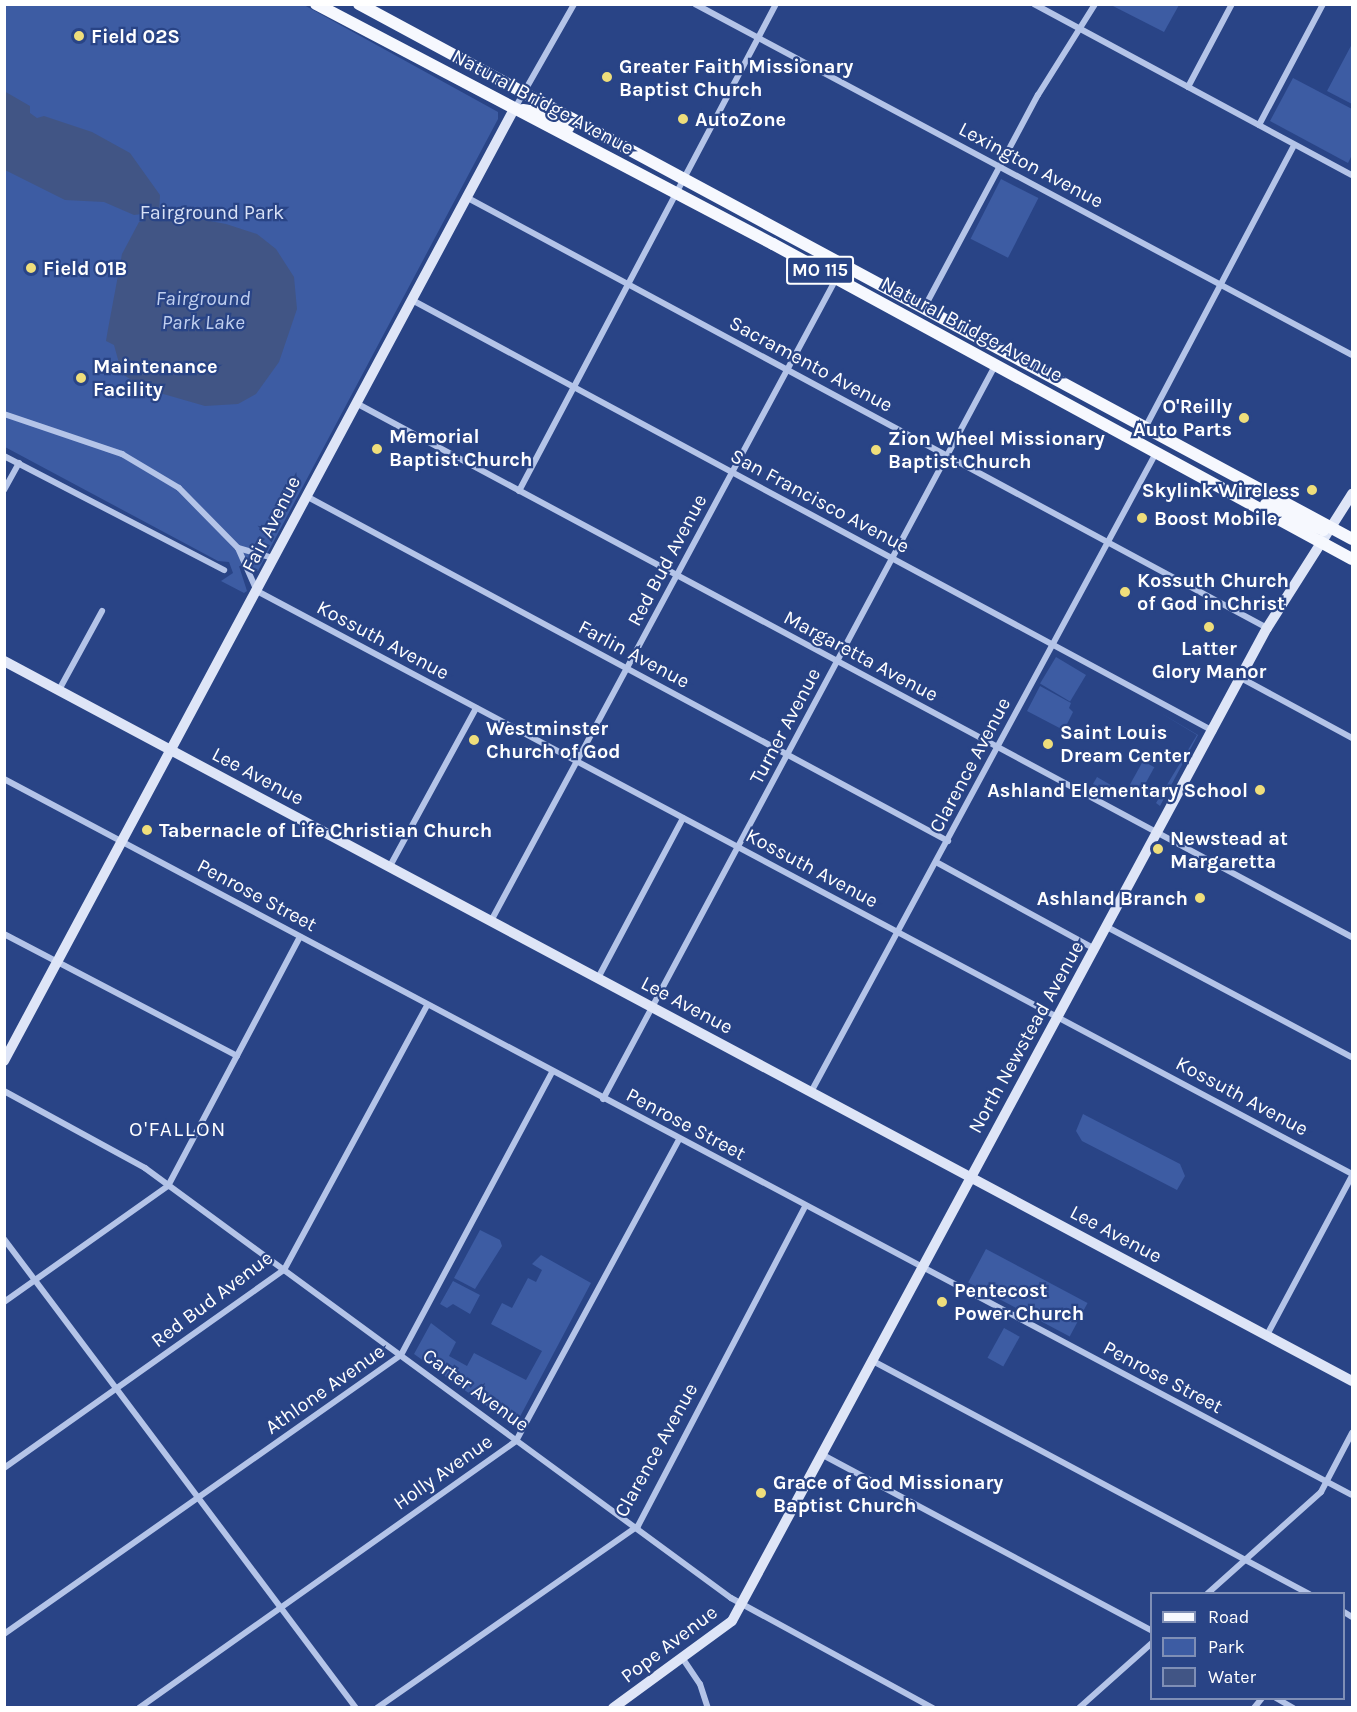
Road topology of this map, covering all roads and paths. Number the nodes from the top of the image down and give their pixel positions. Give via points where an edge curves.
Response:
1 (316, 4) edge
2 (359, 4) edge
3 (574, 4) edge
4 (694, 4) edge
5 (776, 4) edge
6 (1034, 4) edge
7 (1095, 4) edge
8 (1232, 4) edge
9 (1323, 4) edge
10 (1082, 29) junction
11 (758, 39) junction
12 (426, 63) junction
13 (1188, 87) junction
14 (524, 94) junction
15 (514, 109) junction
16 (1259, 125) junction
17 (616, 144) junction
18 (1294, 145) junction
19 (999, 166) junction
20 (1353, 175) edge
21 (684, 182) junction
22 (677, 194) junction
23 (466, 197) junction
24 (836, 278) junction
25 (629, 284) junction
26 (1221, 284) junction
27 (412, 300) junction
28 (922, 310) junction
29 (1353, 356) edge
30 (996, 364) junction
31 (787, 370) junction
32 (573, 388) junction
33 (356, 403) junction
34 (4, 414) edge
35 (1145, 428) junction
36 (1156, 453) junction
37 (4, 456) edge
38 (948, 456) junction
39 (19, 463) junction
40 (732, 473) junction
41 (4, 490) edge
42 (519, 491) junction
43 (1230, 493) junction
44 (1353, 494) edge
45 (305, 496) junction
46 (1332, 528) junction
47 (1353, 539) edge
48 (1108, 541) junction
49 (1321, 542) junction
50 (238, 548) junction
51 (1353, 549) edge
52 (274, 558) junction
53 (893, 559) junction
54 (1353, 559) edge
55 (224, 570) dead end
56 (678, 576) junction
57 (257, 591) junction
58 (102, 611) dead end
59 (1267, 628) junction
60 (1053, 645) junction
61 (4, 661) edge
62 (837, 663) junction
63 (628, 669) junction
64 (1240, 678) junction
65 (58, 690) junction
66 (476, 708) junction
67 (1212, 730) junction
68 (1353, 738) edge
69 (999, 747) junction
70 (172, 750) junction
71 (788, 756) junction
72 (577, 761) junction
73 (4, 779) edge
74 (683, 818) junction
75 (1158, 832) junction
76 (948, 841) junction
77 (123, 843) junction
78 (738, 848) junction
79 (936, 862) junction
80 (390, 866) junction
81 (491, 921) junction
82 (1107, 927) junction
83 (899, 933) junction
84 (4, 934) edge
85 (300, 937) junction
86 (1353, 937) edge
87 (1095, 949) junction
88 (57, 963) junction
89 (598, 978) junction
90 (427, 1006) junction
91 (652, 1008) junction
92 (1058, 1017) junction
93 (237, 1056) junction
94 (1353, 1057) edge
95 (4, 1061) edge
96 (552, 1072) junction
97 (4, 1091) edge
98 (811, 1092) junction
99 (603, 1099) junction
100 (679, 1140) junction
101 (1353, 1175) edge
102 (969, 1176) junction
103 (168, 1186) junction
104 (804, 1206) junction
105 (4, 1239) edge
106 (920, 1268) junction
107 (284, 1270) junction
108 (36, 1280) junction
109 (4, 1302) edge
110 (1267, 1335) junction
111 (401, 1355) junction
112 (871, 1359) junction
113 (1353, 1381) edge
114 (117, 1388) junction
115 (1353, 1433) edge
116 (516, 1441) junction
117 (820, 1454) junction
118 (4, 1468) edge
119 (1327, 1482) junction
120 (1353, 1495) edge
121 (199, 1498) junction
122 (638, 1526) junction
123 (1245, 1559) junction
124 (1208, 1592) edge
125 (1308, 1592) edge
126 (741, 1604) junction
127 (280, 1608) junction
128 (1150, 1630) edge
129 (4, 1634) edge
130 (1150, 1645) edge
131 (683, 1659) junction
132 (139, 1707) edge
133 (356, 1707) edge
134 (376, 1707) edge
135 (613, 1707) edge
136 (708, 1707) edge
137 (933, 1707) edge
138 (1078, 1707) edge

1 - 12 main road, Natural Bridge Avenue / MO 115
2 - 14 main road, Natural Bridge Avenue
3 - 14 street, Fair Avenue
4 - 11 street, Lexington Avenue
5 - 11 street
6 - 10 street
7 - 10 street
8 - 13 street
9 - 16 street
10 - 13 street
10 - 19 street via 1038,95
11 - 19 street, Lexington Avenue
11 - 21 street
12 - 14 main road via 456,71 501,93
12 - 15 main road, Natural Bridge Avenue / MO 115
13 - 16 street
14 - 15 street, Fair Avenue
14 - 17 main road, Natural Bridge Avenue
15 - 17 main road via 538,112 586,136
15 - 22 main road, Natural Bridge Avenue / MO 115
15 - 23 street, Fair Avenue
16 - 18 street
17 - 21 main road, Natural Bridge Avenue
18 - 20 street
18 - 26 street
19 - 26 street, Lexington Avenue
19 - 28 street
21 - 22 street
21 - 28 main road, Natural Bridge Avenue
22 - 24 main road, Natural Bridge Avenue / MO 115
22 - 25 street
23 - 25 street, Sacramento Avenue
23 - 27 street, Fair Avenue
24 - 30 main road, Natural Bridge Avenue / MO 115
24 - 31 street, Red Bud Avenue
25 - 31 street, Sacramento Avenue
25 - 32 street
26 - 29 street, Lexington Avenue
26 - 35 street
27 - 32 street, San Francisco Avenue
27 - 33 street, Fair Avenue
28 - 35 main road, Natural Bridge Avenue
30 - 36 main road, Natural Bridge Avenue / MO 115
30 - 38 street, Turner Avenue
31 - 38 street, Sacramento Avenue
31 - 40 street, Red Bud Avenue
32 - 40 street, San Francisco Avenue
32 - 42 street
33 - 42 street, Margaretta Avenue
33 - 45 street, Fair Avenue
34 - 50 street via 122,454 151,469 203,509
35 - 46 main road, Natural Bridge Avenue
36 - 43 main road, Natural Bridge Avenue / MO 115
36 - 48 street, Clarence Avenue
37 - 39 street
38 - 48 street, Sacramento Avenue
38 - 53 street, Turner Avenue
39 - 41 street
39 - 55 street
40 - 53 street, San Francisco Avenue
40 - 56 street, Red Bud Avenue
42 - 56 street, Margaretta Avenue
43 - 46 main road via 1267,504 1314,528
43 - 49 main road, Natural Bridge Avenue / MO 115
44 - 46 street, North Newstead Avenue
45 - 52 street, Fair Avenue
45 - 63 street, Farlin Avenue
46 - 47 main road, Natural Bridge Avenue
46 - 49 street, North Newstead Avenue
48 - 59 street, Sacramento Avenue
48 - 60 street, Clarence Avenue
49 - 51 main road via 1333,541
49 - 54 main road, Natural Bridge Avenue
49 - 59 street, North Newstead Avenue
50 - 52 street
50 - 57 street
52 - 57 street, Fair Avenue
53 - 60 street, San Francisco Avenue
53 - 62 street, Turner Avenue
56 - 62 street, Margaretta Avenue
56 - 63 street, Red Bud Avenue
57 - 66 street, Kossuth Avenue
57 - 70 street, Fair Avenue
58 - 65 street
59 - 64 street, North Newstead Avenue
60 - 67 street, San Francisco Avenue
60 - 69 street, Clarence Avenue
61 - 65 street, Lee Avenue
62 - 69 street, Margaretta Avenue
62 - 71 street, Turner Avenue
63 - 71 street, Farlin Avenue
63 - 72 street, Red Bud Avenue
64 - 67 street, North Newstead Avenue
64 - 68 street
65 - 70 street, Lee Avenue
66 - 72 street, Kossuth Avenue
66 - 80 street
67 - 75 street, North Newstead Avenue
69 - 75 street, Margaretta Avenue
69 - 76 street, Clarence Avenue
70 - 77 street, Fair Avenue
70 - 80 street, Lee Avenue
71 - 76 street, Farlin Avenue
71 - 78 street, Turner Avenue
72 - 74 street, Kossuth Avenue
72 - 81 street, Red Bud Avenue
73 - 77 street, Penrose Street
74 - 78 street, Kossuth Avenue
74 - 89 street
75 - 82 street, North Newstead Avenue
75 - 86 street, Margaretta Avenue
76 - 79 street, Clarence Avenue
77 - 85 street, Penrose Street
77 - 88 street, Fair Avenue
78 - 83 street, Kossuth Avenue
78 - 91 street, Turner Avenue
79 - 83 street, Clarence Avenue
79 - 87 street
80 - 81 street, Lee Avenue
81 - 89 street, Lee Avenue
82 - 87 street, North Newstead Avenue
82 - 94 street
83 - 92 street, Kossuth Avenue
83 - 98 street, Clarence Avenue
84 - 88 street
85 - 90 street, Penrose Street
85 - 93 street
87 - 92 street, North Newstead Avenue
88 - 93 street
88 - 95 street, Fair Avenue
89 - 91 street, Lee Avenue
90 - 96 street, Penrose Street
90 - 107 street, Red Bud Avenue
91 - 98 street, Lee Avenue
91 - 99 street
92 - 101 street, Kossuth Avenue
92 - 102 street, North Newstead Avenue
93 - 103 street
96 - 99 street, Penrose Street
96 - 111 street, Athlone Avenue
97 - 103 street, Carter Avenue via 134,1162
98 - 102 street, Lee Avenue
99 - 100 street, Penrose Street
100 - 104 street, Penrose Street
100 - 116 street, Holly Avenue
101 - 110 street
102 - 106 street, North Newstead Avenue
102 - 110 street, Lee Avenue
103 - 107 street, Carter Avenue
103 - 108 street
104 - 106 street, Penrose Street
104 - 122 street, Clarence Avenue
105 - 108 street
106 - 112 street, North Newstead Avenue
106 - 119 street, Penrose Street
107 - 111 street, Carter Avenue
107 - 114 street, Red Bud Avenue
108 - 109 street
108 - 114 street
110 - 113 street, Lee Avenue
111 - 116 street, Carter Avenue
111 - 121 street, Athlone Avenue
112 - 117 street, North Newstead Avenue
112 - 123 street
114 - 118 street, Red Bud Avenue
114 - 121 street
115 - 119 street
116 - 122 street, Carter Avenue
116 - 127 street, Holly Avenue
117 - 126 street, North Newstead Avenue
117 - 128 street
119 - 120 street, Penrose Street
119 - 123 street via 1321,1492
121 - 127 street
121 - 129 street, Athlone Avenue
122 - 126 street, Carter Avenue
122 - 134 street, Clarence Avenue
123 - 124 street
123 - 125 street
126 - 131 street, Pope Avenue via 725,1628
126 - 137 street, Carter Avenue
127 - 132 street, Holly Avenue
127 - 133 street
130 - 138 street
131 - 135 street, Pope Avenue
131 - 136 street via 700,1684

